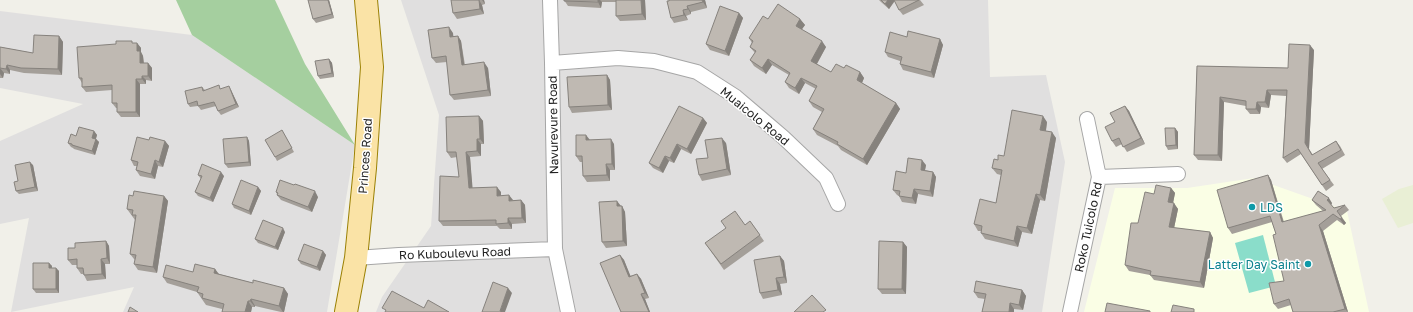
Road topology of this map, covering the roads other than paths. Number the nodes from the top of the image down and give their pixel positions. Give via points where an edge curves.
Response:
1 (366, 0) edge
2 (550, 0) edge
3 (552, 63) junction
4 (1087, 119) dead end
5 (1178, 174) dead end
6 (1099, 177) junction
7 (838, 204) dead end
8 (555, 249) junction
9 (356, 258) junction
10 (346, 312) edge
11 (568, 312) edge
12 (1070, 312) edge

1 - 9 main road, Princes Road via 372,67
2 - 3 street, Navurevure Road
3 - 7 street, Muaicolo Road via 618,58 654,61 697,72 736,97 783,136 826,178
3 - 8 street, Navurevure Road
4 - 6 street, Roko Tuicolo Rd
5 - 6 street
6 - 12 street, Roko Tuicolo Rd
8 - 9 street, Ro Kuboulevu Road
8 - 11 street, Navurevure Road
9 - 10 main road, Princes Road

